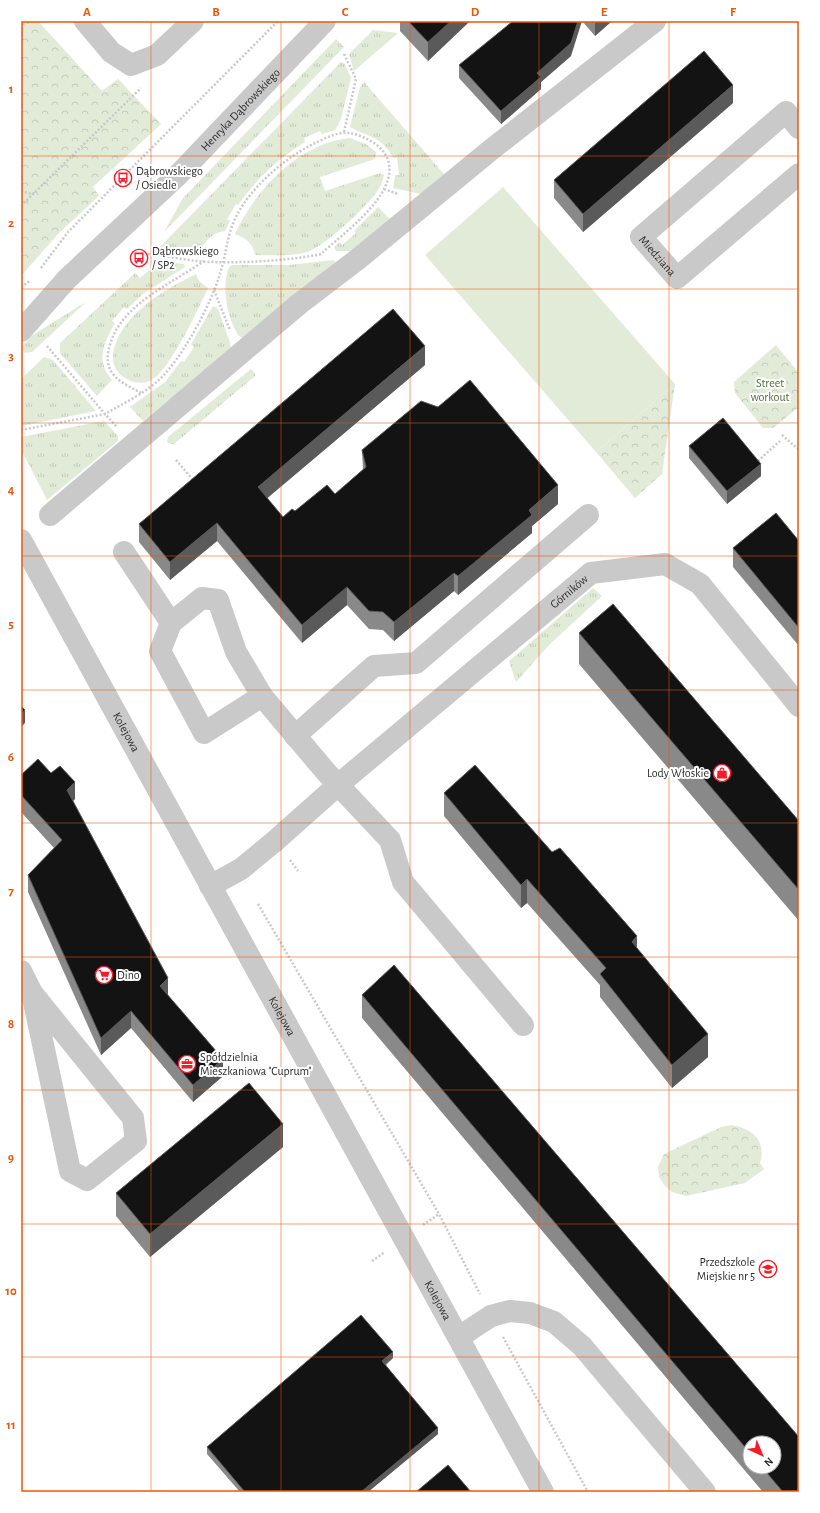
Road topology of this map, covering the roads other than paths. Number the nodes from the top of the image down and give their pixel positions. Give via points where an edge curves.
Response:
1 (85, 21) edge
2 (193, 21) edge
3 (325, 21) edge
4 (655, 21) edge
5 (799, 128) edge
6 (799, 174) edge
7 (67, 279) junction
8 (21, 307) edge
9 (21, 331) edge
10 (50, 515) dead end
11 (588, 515) dead end
12 (21, 540) edge
13 (124, 552) dead end
14 (171, 623) junction
15 (262, 696) junction
16 (799, 706) edge
17 (296, 736) junction
18 (338, 785) junction
19 (210, 886) junction
20 (21, 971) edge
21 (32, 993) junction
22 (523, 1025) dead end
23 (459, 1337) junction
24 (543, 1492) edge
25 (704, 1492) edge

1 - 2 street via 111,52 131,65 157,55
3 - 7 street, Henryka Dąbrowskiego via 179,174
4 - 10 street via 299,304
5 - 6 street, Miedziana via 786,112 640,237 677,278
7 - 8 street
7 - 9 street
11 - 17 street via 416,663 374,666
12 - 19 street, Kolejowa
13 - 14 street
14 - 15 street via 202,598 218,600 236,652
14 - 15 street via 160,651 204,733
15 - 17 street
16 - 18 street, Górników via 700,584 665,564 591,573
17 - 18 street
18 - 19 street, Górników via 241,869
18 - 22 street via 390,840 404,882
19 - 23 street, Kolejowa
20 - 21 street
21 - 21 street via 70,1171 87,1180 136,1141 132,1118
23 - 24 street, Kolejowa
23 - 25 street via 492,1316 510,1311 530,1312 554,1322 582,1346

